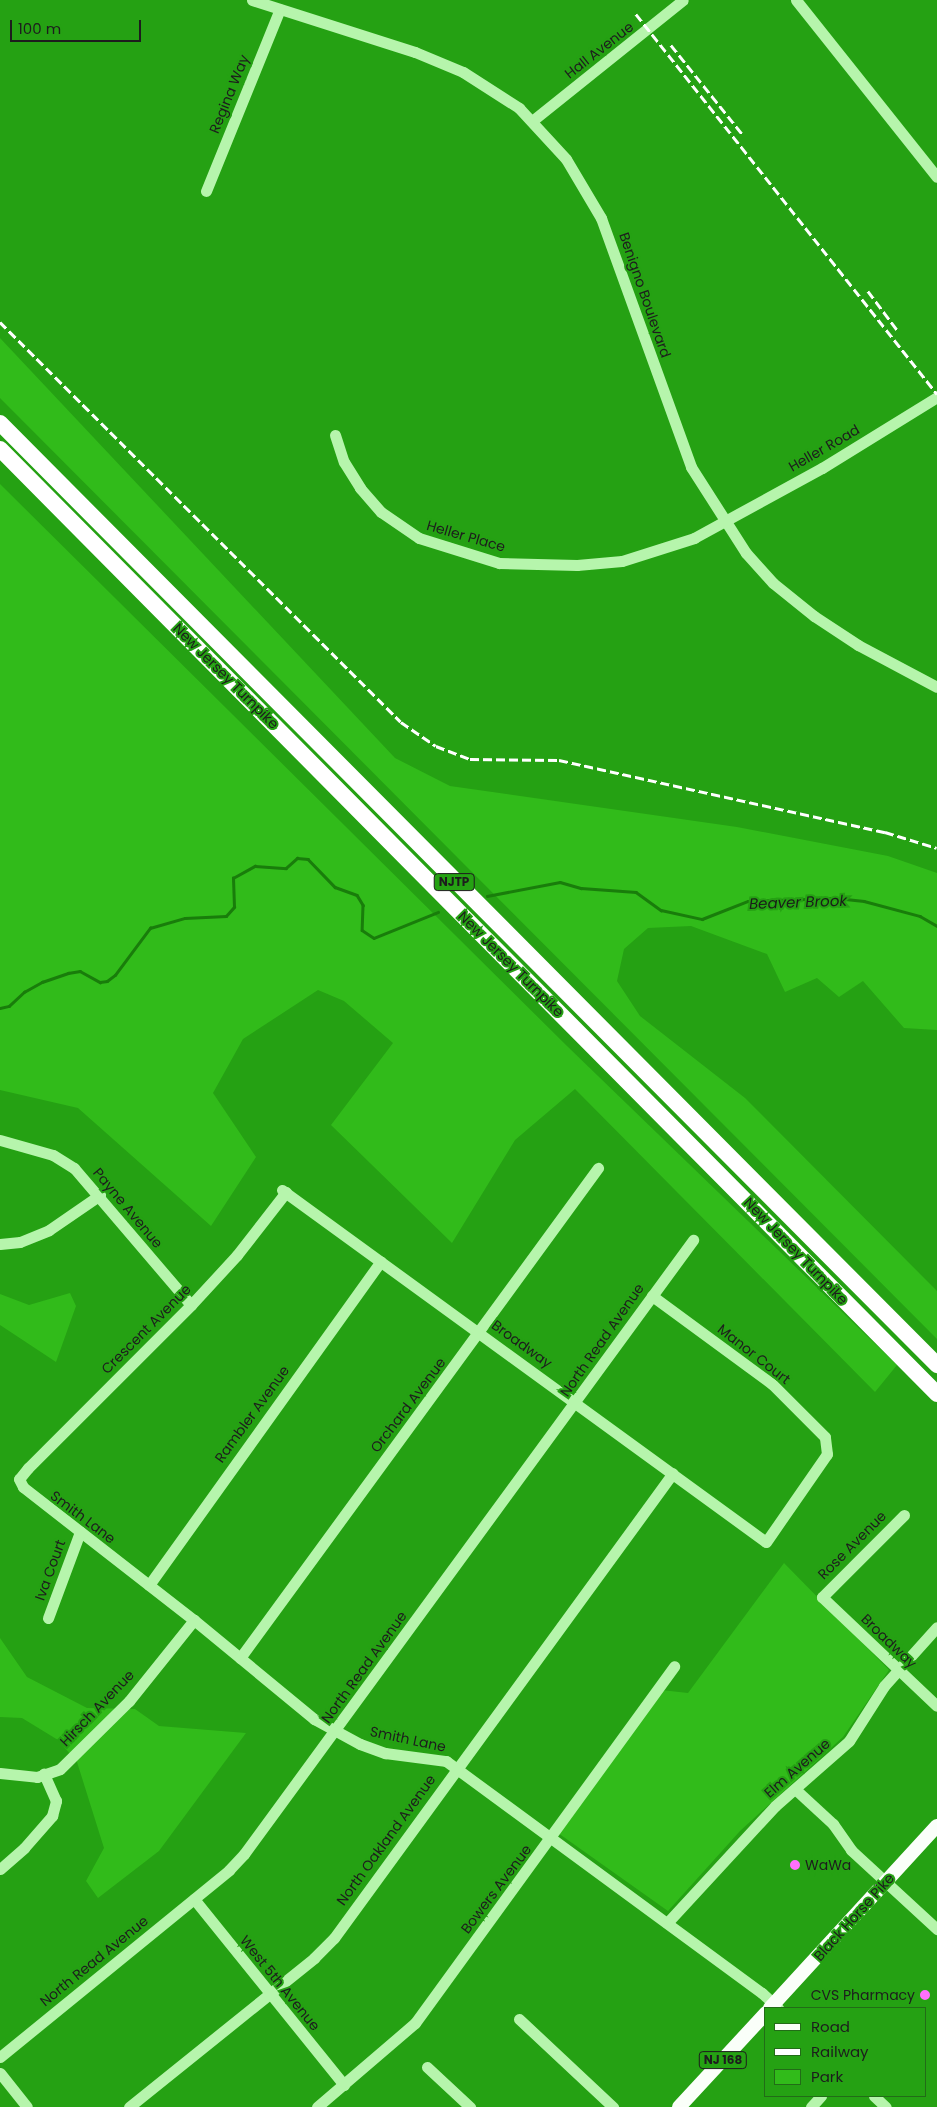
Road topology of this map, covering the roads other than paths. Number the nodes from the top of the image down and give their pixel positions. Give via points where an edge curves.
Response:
1 (252, 0) edge
2 (683, 0) edge
3 (796, 0) edge
4 (280, 9) junction
5 (532, 121) junction
6 (937, 177) edge
7 (206, 191) dead end
8 (937, 396) edge
9 (0, 424) edge
10 (335, 435) dead end
11 (0, 449) edge
12 (724, 522) junction
13 (937, 687) edge
14 (0, 1140) edge
15 (598, 1168) dead end
16 (284, 1191) joint
17 (100, 1195) junction
18 (693, 1240) dead end
19 (0, 1244) edge
20 (381, 1261) junction
21 (652, 1296) junction
22 (192, 1305) junction
23 (481, 1333) junction
24 (936, 1364) edge
25 (937, 1394) edge
26 (576, 1403) junction
27 (673, 1473) junction
28 (19, 1479) joint
29 (904, 1515) dead end
30 (80, 1532) junction
31 (766, 1542) joint
32 (149, 1585) junction
33 (822, 1596) joint
34 (48, 1618) dead end
35 (194, 1620) junction
36 (937, 1627) edge
37 (240, 1658) junction
38 (674, 1666) dead end
39 (898, 1670) junction
40 (937, 1706) edge
41 (335, 1732) junction
42 (457, 1769) junction
43 (0, 1773) edge
44 (44, 1774) junction
45 (795, 1789) junction
46 (937, 1826) edge
47 (552, 1838) junction
48 (0, 1868) edge
49 (886, 1882) junction
50 (194, 1899) junction
51 (667, 1923) junction
52 (937, 1929) edge
53 (269, 1993) junction
54 (771, 2007) edge
55 (773, 2007) edge
56 (764, 2017) edge
57 (519, 2019) dead end
58 (0, 2057) edge
59 (427, 2068) dead end
60 (0, 2073) edge
61 (344, 2085) junction
62 (820, 2097) edge
63 (875, 2097) edge
64 (27, 2107) edge
65 (129, 2107) edge
66 (317, 2107) edge
67 (470, 2107) edge
68 (613, 2107) edge
69 (680, 2107) edge
70 (811, 2107) edge
71 (886, 2107) edge

1 - 4 street, Benigno Boulevard
2 - 5 street, Hall Avenue
3 - 6 street
4 - 5 street, Benigno Boulevard via 415,52 463,72 499,92
4 - 7 street, Regina Way
5 - 12 street, Benigno Boulevard via 566,159 602,221 675,428 691,467
8 - 12 street, Heller Road via 825,466
9 - 24 highway, New Jersey Turnpike / NJTP
10 - 12 street, Heller Place via 344,462 360,488 400,528 442,547 499,563 577,565 622,561 694,538
11 - 25 highway, New Jersey Turnpike / NJTP
12 - 13 street, Benigno Boulevard via 773,583 814,616 858,645
14 - 17 street, Payne Avenue via 53,1155 74,1168
15 - 23 street, Orchard Avenue
16 - 20 street, Broadway
16 - 22 street, Crescent Avenue via 237,1255
17 - 19 street via 49,1230 20,1242
17 - 22 street, Payne Avenue
18 - 21 street, North Read Avenue
20 - 23 street, Broadway
20 - 32 street, Rambler Avenue
21 - 26 street, North Read Avenue
21 - 31 street, Manor Court via 772,1384 825,1437 827,1454
22 - 28 street, Crescent Avenue
23 - 26 street, Broadway
23 - 37 street, Orchard Avenue
26 - 27 street, Broadway
26 - 41 street, North Read Avenue
27 - 31 street, Broadway
27 - 42 street, North Oakland Avenue
28 - 30 street, Smith Lane via 32,1497
29 - 33 street, Rose Avenue
30 - 32 street, Smith Lane
30 - 34 street, Iva Court
32 - 35 street, Smith Lane
33 - 39 street, Broadway
35 - 37 street, Smith Lane
35 - 44 street, Hirsch Avenue via 129,1701 60,1769
36 - 39 street, Elm Avenue
37 - 41 street, Smith Lane via 314,1719
38 - 47 street, Bowers Avenue
39 - 40 street, Broadway
39 - 45 street, Elm Avenue via 849,1741
41 - 42 street, Smith Lane via 385,1753 446,1761
41 - 50 street, North Read Avenue via 244,1854
42 - 47 street, Smith Lane
42 - 53 street, North Oakland Avenue via 334,1938
43 - 44 street, Hirsch Avenue via 37,1777
44 - 48 street via 56,1801 52,1816 24,1848
45 - 49 street via 832,1824 851,1850
45 - 51 street, Elm Avenue
46 - 49 main road, Black Horse Pike / NJ 168
47 - 51 street, Smith Lane
47 - 61 street, Bowers Avenue via 415,2023
49 - 52 street
49 - 55 main road, Black Horse Pike / NJ 168
50 - 53 street, West 5th Avenue
50 - 58 street, North Read Avenue
51 - 54 street, Smith Lane
53 - 61 street, West 5th Avenue
53 - 65 street, North Oakland Avenue
56 - 69 main road, Black Horse Pike / NJ 168
57 - 68 street
59 - 67 street
60 - 64 street
61 - 66 street, Bowers Avenue
62 - 70 street
63 - 71 street

